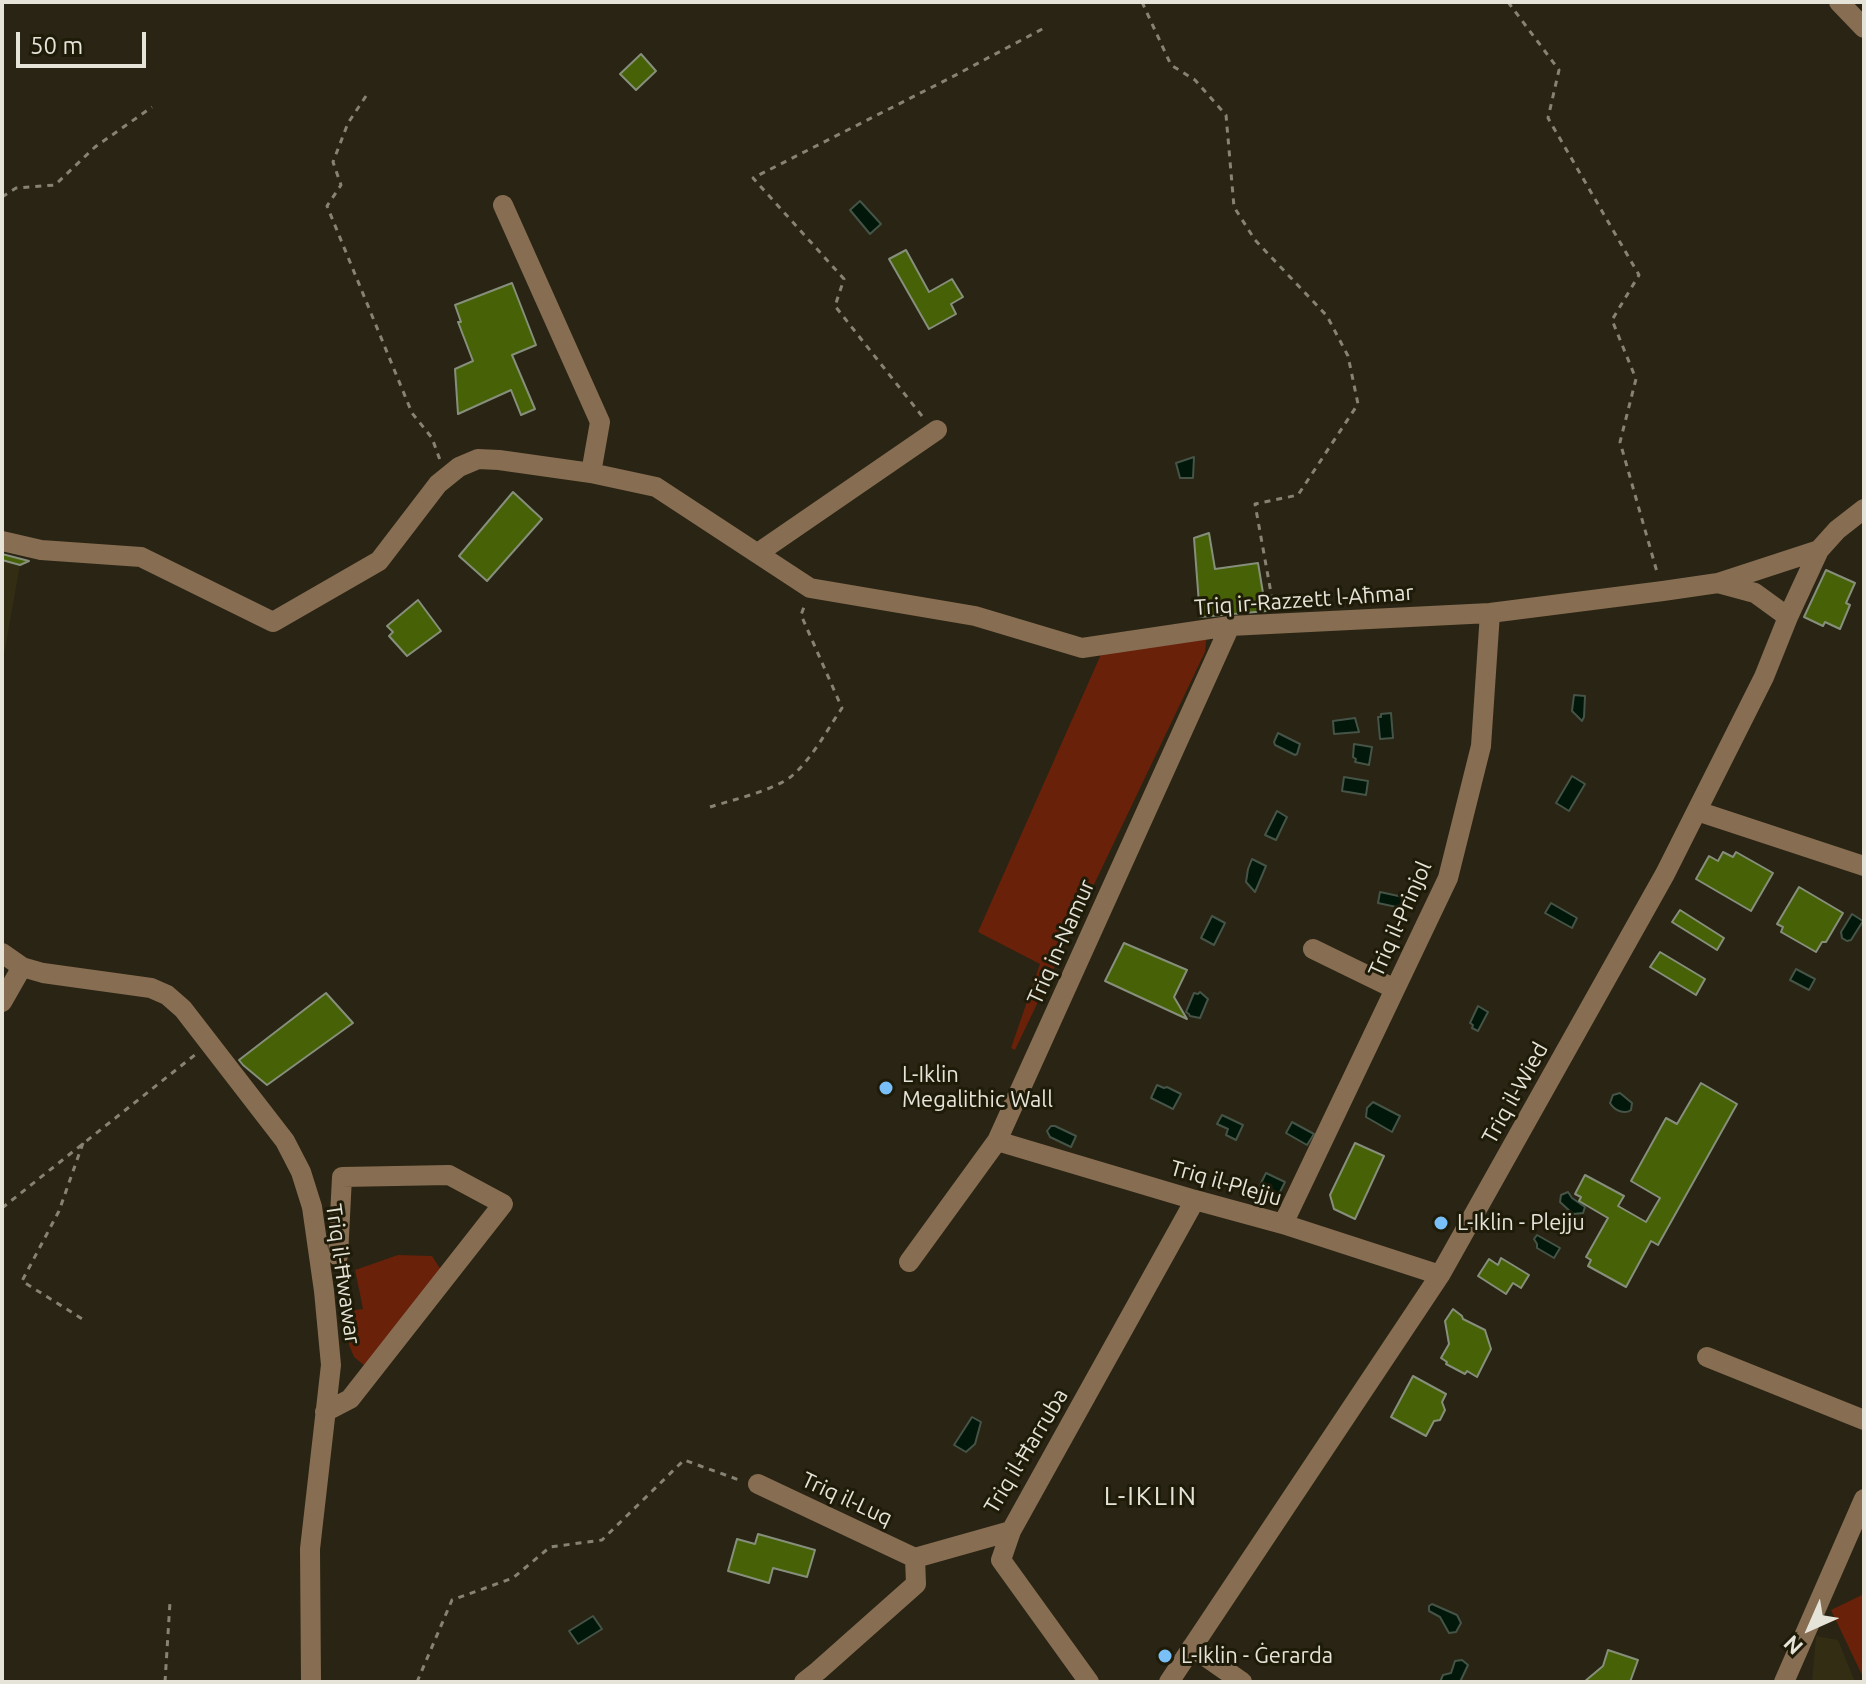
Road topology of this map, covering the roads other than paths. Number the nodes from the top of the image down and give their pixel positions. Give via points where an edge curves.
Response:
1 (1839, 2) edge
2 (1864, 28) edge
3 (503, 205) dead end
4 (937, 430) road end
5 (591, 473) junction
6 (1864, 509) edge
7 (2, 541) edge
8 (1819, 550) junction
9 (758, 553) junction
10 (1718, 583) junction
11 (1490, 613) junction
12 (1788, 617) junction
13 (1230, 626) junction
14 (1697, 811) junction
15 (1864, 866) edge
16 (1313, 949) dead end
17 (2, 953) edge
18 (22, 967) junction
19 (1395, 989) junction
20 (2, 1002) edge
21 (997, 1141) junction
22 (1195, 1200) junction
23 (1283, 1224) junction
24 (338, 1256) dead end
25 (909, 1262) dead end
26 (1440, 1275) junction
27 (1707, 1357) dead end
28 (325, 1412) junction
29 (1864, 1420) edge
30 (758, 1484) road end
31 (1864, 1499) edge
32 (1011, 1531) junction
33 (915, 1558) junction
34 (1192, 1647) junction
35 (311, 1682) edge
36 (804, 1682) edge
37 (1089, 1682) edge
38 (1169, 1682) edge
39 (1242, 1682) edge
40 (1784, 1682) edge

1 - 2 street
3 - 5 street via 600,422
4 - 9 street
5 - 7 street, Triq ir-Razzett l-Aħmar via 478,459 459,467 438,484 379,561 273,622 141,557 41,550
5 - 9 street, Triq ir-Razzett l-Aħmar via 656,487
6 - 8 street, Triq il-Wied
8 - 10 street, Triq ir-Razzett l-Aħmar
8 - 12 street, Triq il-Wied
9 - 13 street, Triq ir-Razzett l-Aħmar via 810,588 975,616 1082,648
10 - 11 street, Triq ir-Razzett l-Aħmar
10 - 12 street, Triq ir-Razzett l-Aħmar via 1755,593
11 - 13 street, Triq ir-Razzett l-Aħmar
11 - 19 street, Triq il-Prinjol via 1481,746 1448,878
12 - 14 street, Triq il-Wied
13 - 21 street, Triq in-Namur
14 - 15 street
14 - 26 street, Triq il-Wied
16 - 19 street
17 - 18 street, Triq il-Ħwawar
18 - 20 street
18 - 28 street, Triq il-Ħwawar via 167,995 285,1141 312,1207 331,1365
19 - 23 street, Triq il-Prinjol
21 - 22 street, Triq il-Plejju
21 - 25 street, Triq in-Namur
22 - 23 street, Triq il-Plejju
22 - 32 street, Triq il-Ħarruba
23 - 26 street, Triq il-Plejju
24 - 28 street via 342,1177 449,1175 503,1204 350,1399
26 - 34 street, Triq il-Wied
27 - 29 street
28 - 35 street, Triq il-Ħwawar via 310,1549
30 - 33 street, Triq il-Luq
31 - 40 street
32 - 33 street, Triq il-Ħarruba
32 - 37 street via 1001,1560
33 - 36 street via 916,1584
34 - 38 street, Triq il-Wied
34 - 39 street

